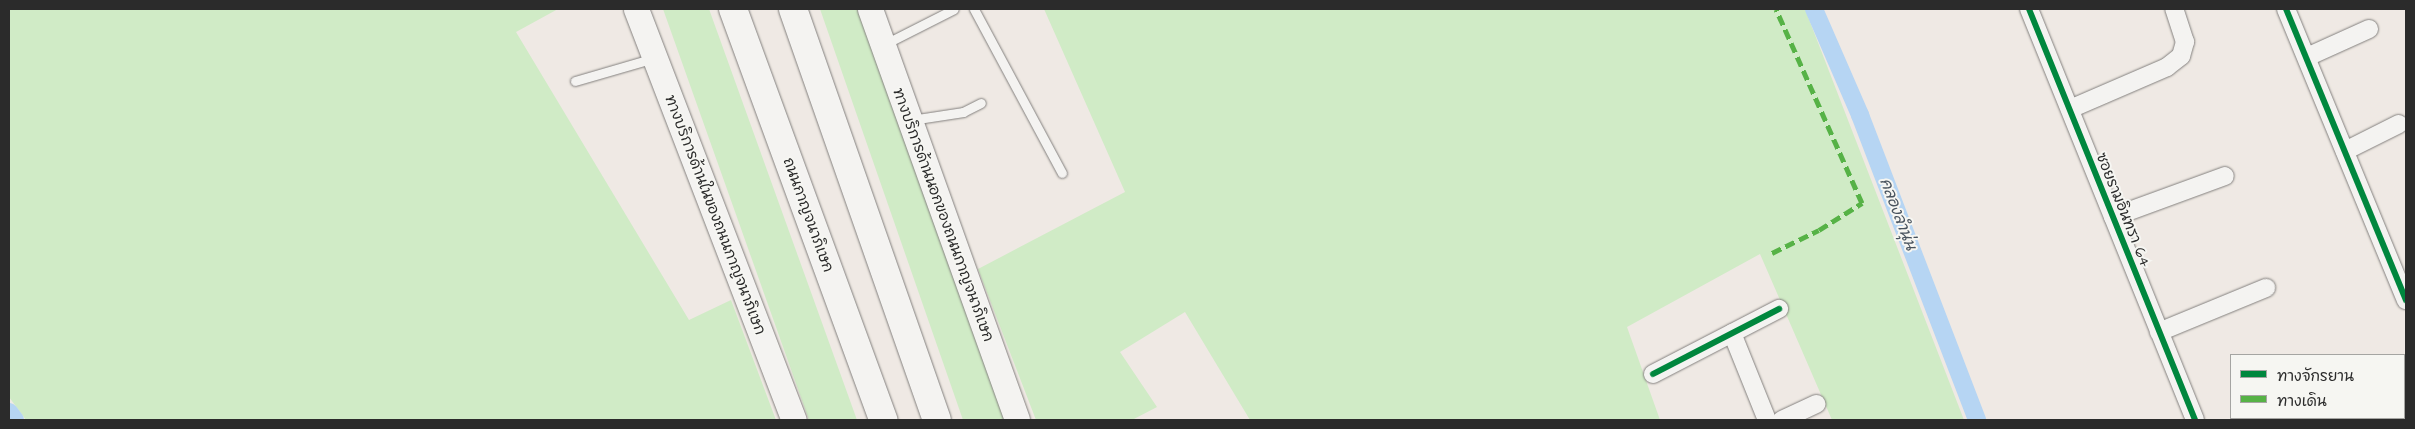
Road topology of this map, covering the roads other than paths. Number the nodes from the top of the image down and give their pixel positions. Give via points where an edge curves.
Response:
1 (636, 9) edge
2 (733, 9) edge
3 (793, 9) edge
4 (870, 9) edge
5 (954, 9) edge
6 (974, 9) edge
7 (2029, 9) edge
8 (2174, 9) edge
9 (2286, 9) edge
10 (2369, 29) dead end
11 (882, 45) junction
12 (2307, 57) junction
13 (655, 58) junction
14 (575, 81) dead end
15 (981, 103) dead end
16 (2070, 109) junction
17 (908, 120) junction
18 (2399, 124) dead end
19 (2345, 151) junction
20 (1062, 173) dead end
21 (2225, 176) dead end
22 (2113, 217) junction
23 (2266, 288) dead end
24 (2406, 300) edge
25 (1779, 308) dead end
26 (2159, 332) junction
27 (1732, 333) junction
28 (1653, 374) dead end
29 (1817, 404) dead end
30 (794, 420) edge
31 (883, 420) edge
32 (936, 420) edge
33 (1017, 420) edge
34 (1769, 420) edge
35 (2195, 420) edge

1 - 13 main road, ทางบริการด้านในของถนนกาญจนาภิเษก
2 - 31 highway, ถนนกาญจนาภิเษก
3 - 32 highway
4 - 11 main road, ทางบริการด้านนอกของถนนกาญจนาภิเษก
5 - 11 lane
6 - 20 lane
7 - 16 street, ซอยรามอินทรา 64
8 - 16 street via 2184,42 2180,56 2167,67
9 - 12 street
10 - 12 street
11 - 17 main road, ทางบริการด้านนอกของถนนกาญจนาภิเษก
12 - 19 street
13 - 14 lane
13 - 30 main road, ทางบริการด้านในของถนนกาญจนาภิเษก
15 - 17 lane via 962,112
16 - 22 street, ซอยรามอินทรา 64
17 - 33 main road, ทางบริการด้านนอกของถนนกาญจนาภิเษก
18 - 19 street
19 - 24 street
21 - 22 street
22 - 26 street, ซอยรามอินทรา 64
23 - 26 street
25 - 27 street
26 - 35 street, ซอยรามอินทรา 64
27 - 28 street
27 - 34 street
29 - 34 street

